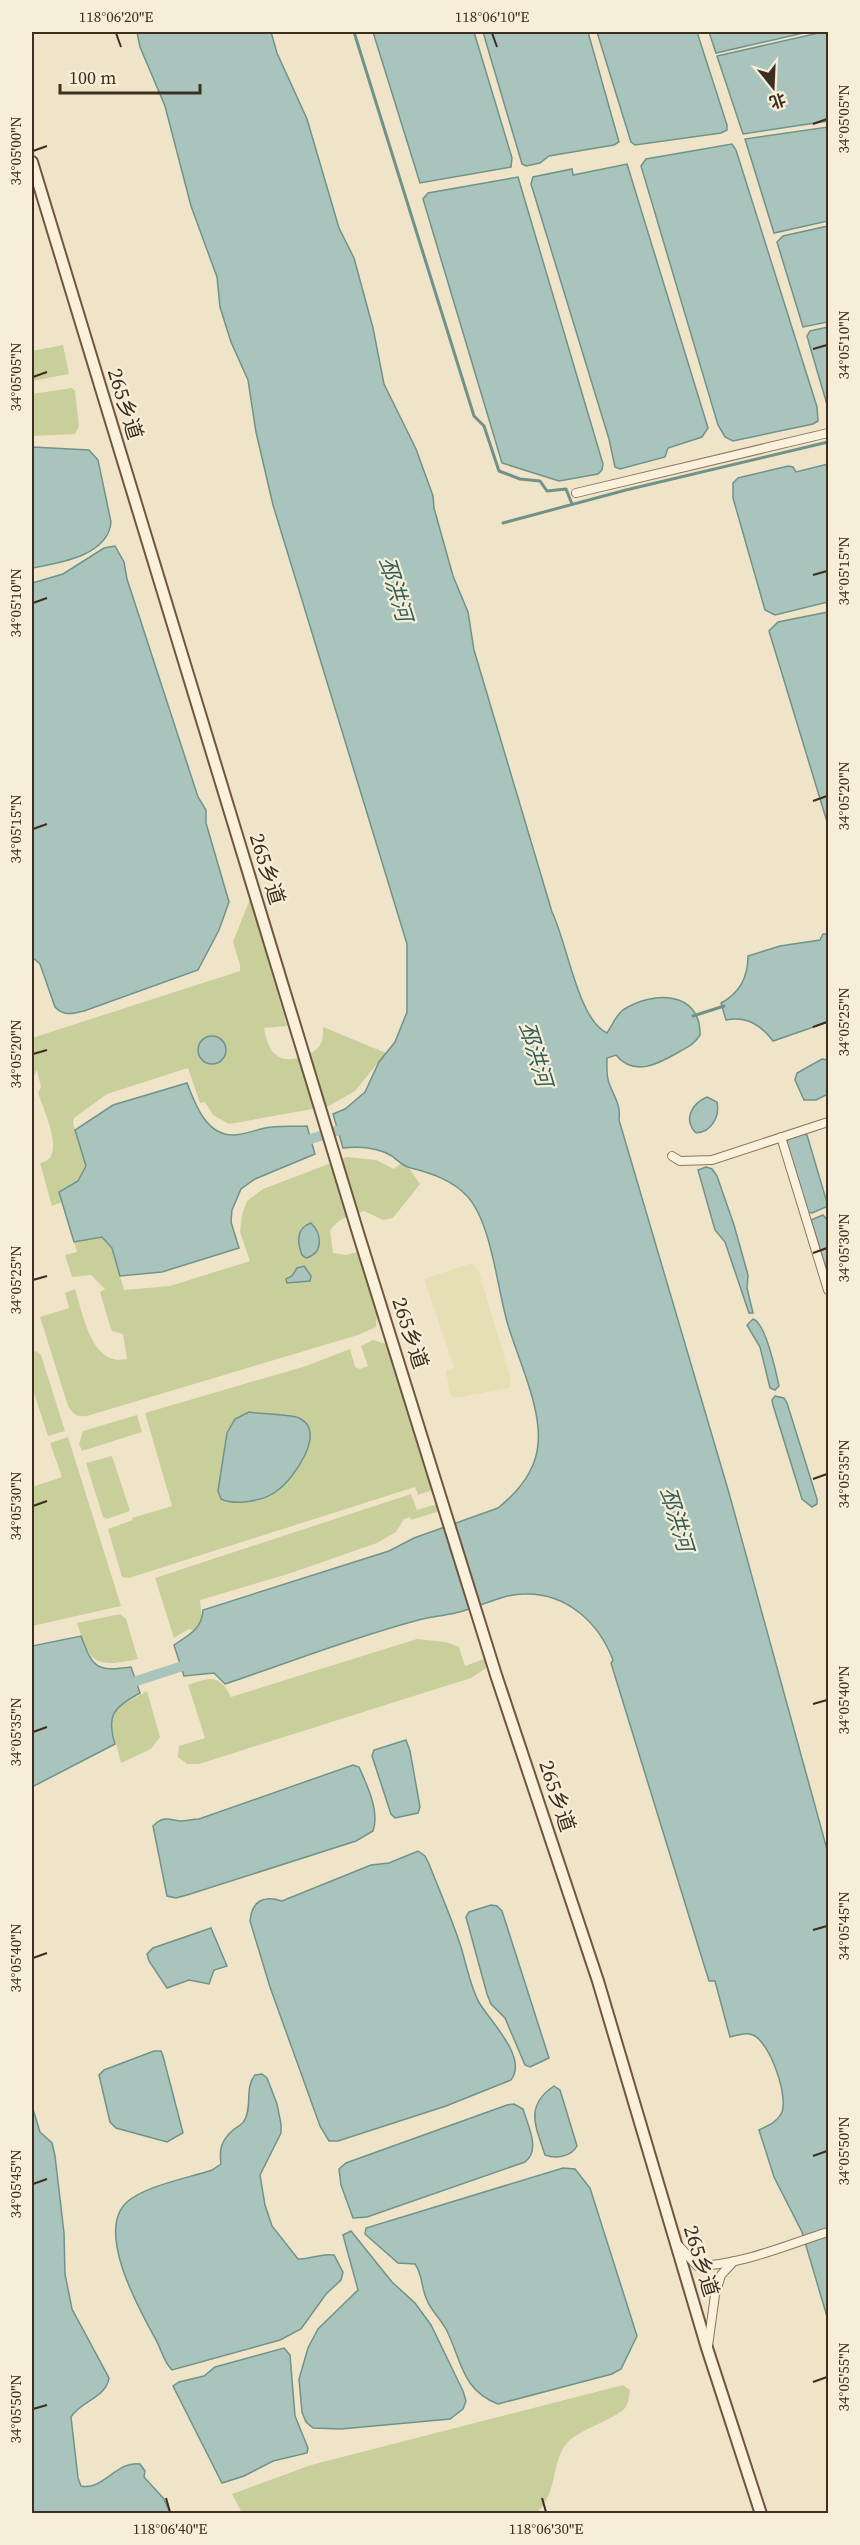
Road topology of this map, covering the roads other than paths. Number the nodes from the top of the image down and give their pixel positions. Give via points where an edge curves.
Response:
1 (32, 162) edge
2 (828, 433) edge
3 (576, 493) dead end
4 (828, 1122) edge
5 (781, 1137) junction
6 (672, 1155) dead end
7 (828, 1290) edge
8 (828, 2232) edge
9 (676, 2243) junction
10 (734, 2261) junction
11 (707, 2348) junction
12 (761, 2514) edge

1 - 9 street, 265乡道 via 359,1236 489,1653 598,1981
2 - 3 street
4 - 5 street
5 - 6 street via 712,1160 680,1161
5 - 7 street
8 - 10 street
9 - 10 street via 697,2266
9 - 11 street, 265乡道
10 - 11 street via 721,2275
11 - 12 street, 265乡道

